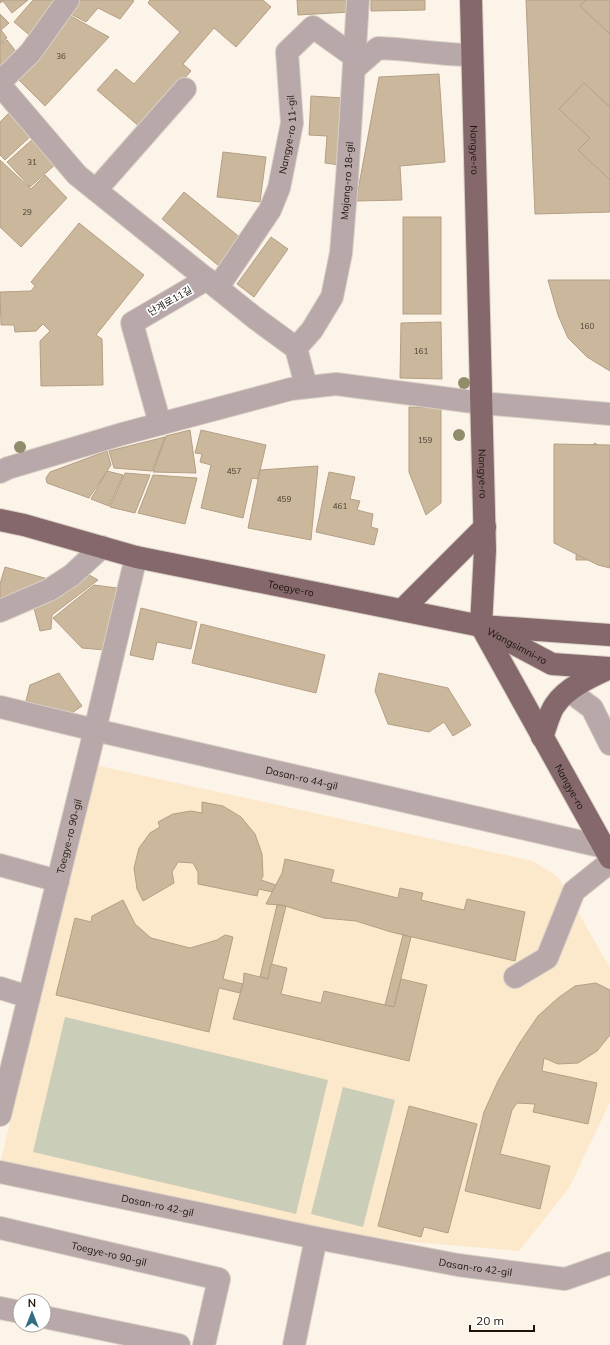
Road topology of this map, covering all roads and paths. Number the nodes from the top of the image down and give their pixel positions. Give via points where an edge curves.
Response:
1 (68, 0) edge
2 (358, 0) edge
3 (470, 0) edge
4 (472, 56) junction
5 (354, 63) junction
6 (1, 87) edge
7 (186, 89) dead end
8 (96, 190) junction
9 (212, 283) junction
10 (296, 348) junction
11 (306, 386) junction
12 (481, 403) junction
13 (610, 414) edge
14 (160, 424) junction
15 (0, 472) edge
16 (0, 520) edge
17 (485, 527) junction
18 (102, 547) junction
19 (136, 557) junction
20 (402, 610) junction
21 (0, 611) edge
22 (481, 626) junction
23 (610, 635) edge
24 (610, 668) edge
25 (570, 691) junction
26 (0, 707) edge
27 (95, 730) junction
28 (542, 737) junction
29 (610, 744) edge
30 (608, 856) edge
31 (0, 865) edge
32 (58, 881) junction
33 (515, 977) dead end
34 (0, 988) edge
35 (29, 997) junction
36 (0, 1115) edge
37 (0, 1172) edge
38 (0, 1228) edge
39 (316, 1238) junction
40 (610, 1263) edge
41 (0, 1308) edge
42 (12, 1310) edge
43 (52, 1319) edge
44 (179, 1345) edge
45 (204, 1345) edge
46 (294, 1345) edge

1 - 6 street via 30,53
2 - 5 street, Majang-ro 18-gil
3 - 4 main road, Nangye-ro
4 - 5 street via 378,48
4 - 12 main road, Nangye-ro
5 - 9 street, Nangye-ro 11-gil via 313,27 287,52 292,122 279,188 270,210
5 - 10 street, Majang-ro 18-gil via 340,254 332,297 312,330
6 - 8 street via 77,175
7 - 8 street
8 - 9 street
9 - 10 street
9 - 14 street, 난계로11길 via 132,323
10 - 11 street
11 - 12 street via 336,384
11 - 14 street
12 - 13 street
12 - 17 main road, Nangye-ro
14 - 15 street
16 - 18 main road, Toegye-ro
17 - 20 main road
17 - 22 main road, Nangye-ro
18 - 19 main road, Toegye-ro
18 - 21 street via 72,575 49,590
19 - 20 main road, Toegye-ro
19 - 27 street, Toegye-ro 90-gil
20 - 22 main road, Toegye-ro
22 - 23 main road, Wangsimni-ro
22 - 24 main road, Wangsimni-ro via 552,664
22 - 28 main road, Nangye-ro
24 - 25 main road via 588,678
25 - 28 main road via 554,705
25 - 29 street via 592,708
26 - 27 street, Dasan-ro 44-gil
27 - 30 street, Dasan-ro 44-gil
27 - 32 street, Toegye-ro 90-gil
28 - 30 main road, Nangye-ro
30 - 33 street via 574,891 547,958
31 - 32 street
32 - 35 street, Toegye-ro 90-gil
34 - 35 street
35 - 36 street, Toegye-ro 90-gil
37 - 39 street, Dasan-ro 42-gil
38 - 45 street, Toegye-ro 90-gil via 219,1279
39 - 40 street, Dasan-ro 42-gil via 458,1265 565,1279
39 - 46 street
41 - 42 street
43 - 44 street

